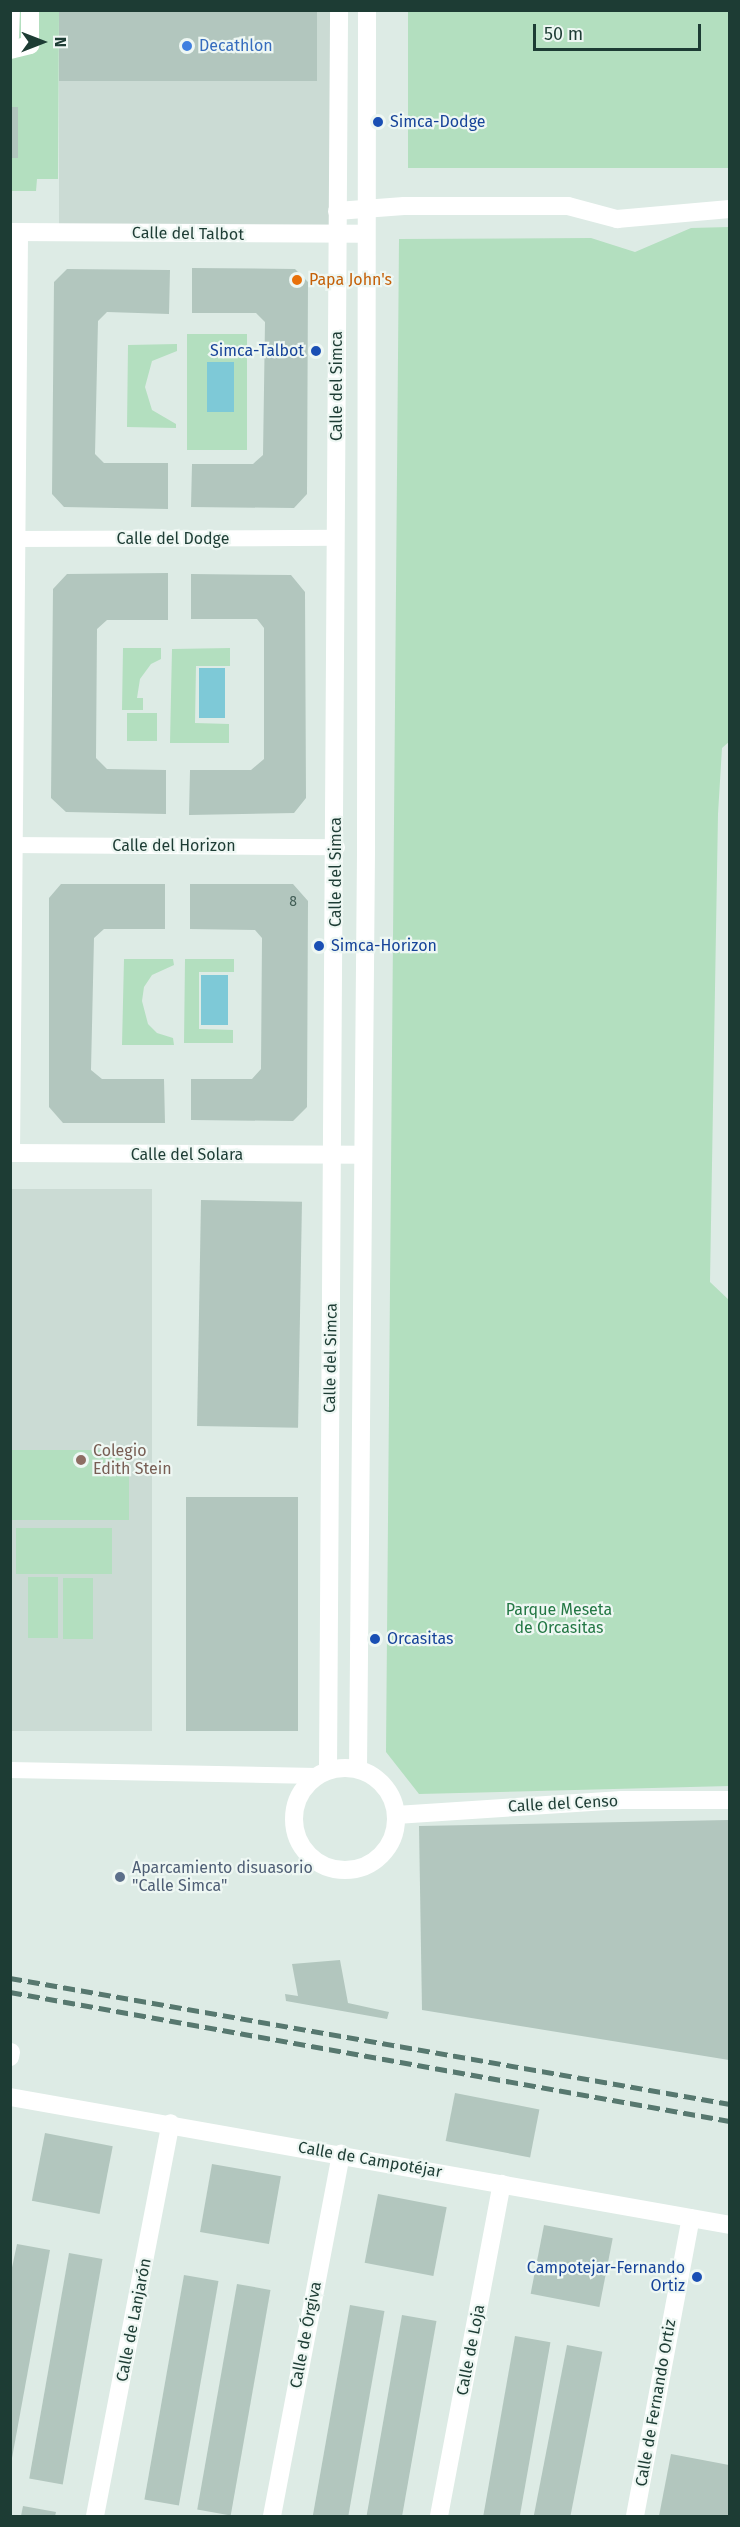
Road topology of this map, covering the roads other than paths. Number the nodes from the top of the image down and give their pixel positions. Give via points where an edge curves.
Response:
1 (11, 10) edge
2 (30, 10) edge
3 (339, 10) edge
4 (367, 10) edge
5 (10, 37) edge
6 (10, 50) edge
7 (729, 209) edge
8 (337, 211) junction
9 (366, 211) junction
10 (15, 232) edge
11 (365, 234) junction
12 (337, 235) junction
13 (336, 538) junction
14 (14, 539) edge
15 (14, 845) edge
16 (337, 847) junction
17 (11, 1153) edge
18 (363, 1155) junction
19 (333, 1156) junction
20 (357, 1768) junction
21 (10, 1770) edge
22 (322, 1773) junction
23 (729, 1800) edge
24 (396, 1815) junction
25 (11, 2052) edge
26 (10, 2057) edge
27 (10, 2097) edge
28 (171, 2123) junction
29 (341, 2154) junction
30 (502, 2184) junction
31 (691, 2218) junction
32 (729, 2225) edge
33 (95, 2517) edge
34 (272, 2517) edge
35 (439, 2517) edge
36 (635, 2517) edge

1 - 5 street
2 - 6 street via 30,45
3 - 8 street, Calle del Simca
4 - 9 street, Calle del Simca
7 - 9 street via 617,219 568,207 404,207
8 - 9 street
8 - 12 street, Calle del Simca
9 - 11 street, Calle del Simca
10 - 12 street, Calle del Talbot
10 - 14 street
11 - 12 street, Calle del Talbot
11 - 18 street, Calle del Simca
12 - 13 street, Calle del Simca
13 - 14 street, Calle del Dodge
13 - 16 street, Calle del Simca
14 - 15 street
15 - 16 street, Calle del Horizon
15 - 17 street
16 - 19 street, Calle del Simca
17 - 19 street, Calle del Solara
18 - 19 street, Calle del Solara
18 - 20 street, Calle del Simca
19 - 22 street, Calle del Simca
20 - 22 street
20 - 24 street via 377,1778 391,1795
21 - 22 street
22 - 24 street via 306,1786 294,1813 303,1847 318,1862 338,1870 356,1869 372,1862 386,1850 394,1834
23 - 24 street, Calle del Censo via 622,1800
25 - 26 street
27 - 28 street, Calle de Campotéjar
28 - 29 street, Calle de Campotéjar
28 - 33 street, Calle de Lanjarón
29 - 30 street, Calle de Campotéjar
29 - 34 street, Calle de Órgiva
30 - 31 street, Calle de Campotéjar
30 - 35 street, Calle de Loja
31 - 32 street, Calle de Campotéjar
31 - 36 street, Calle de Fernando Ortiz

